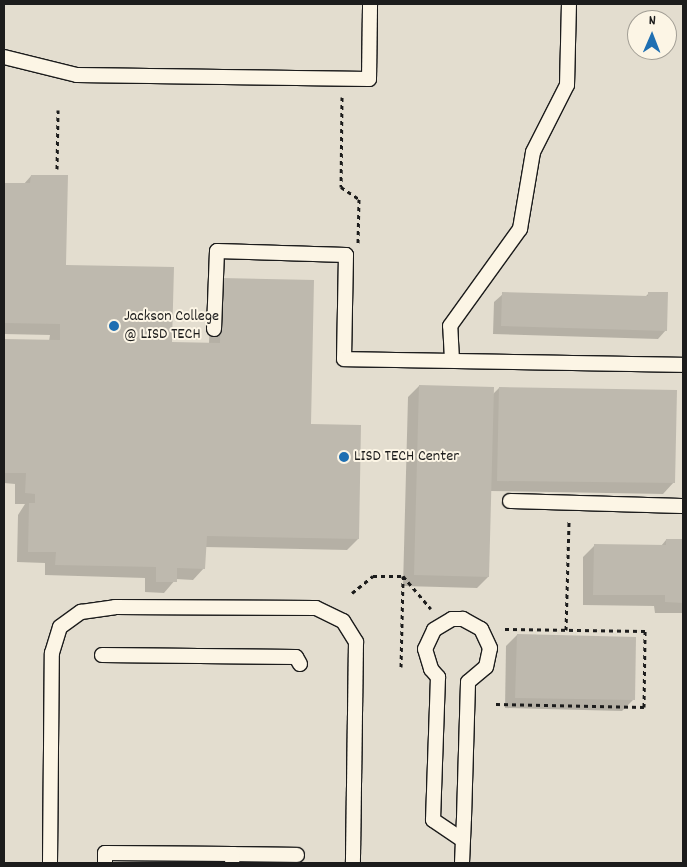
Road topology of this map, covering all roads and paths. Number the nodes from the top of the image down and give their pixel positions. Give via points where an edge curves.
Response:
1 (370, 4) edge
2 (569, 4) edge
3 (4, 57) edge
4 (342, 78) junction
5 (58, 110) dead end
6 (57, 169) dead end
7 (358, 246) dead end
8 (214, 329) dead end
9 (452, 360) junction
10 (683, 365) edge
11 (510, 502) dead end
12 (683, 506) edge
13 (569, 513) dead end
14 (403, 576) junction
15 (352, 593) dead end
16 (431, 609) dead end
17 (498, 629) dead end
18 (566, 630) junction
19 (102, 655) dead end
20 (300, 664) dead end
21 (401, 667) dead end
22 (496, 704) dead end
23 (463, 840) junction
24 (296, 855) dead end
25 (233, 859) edge
26 (50, 863) edge
27 (105, 863) edge
28 (353, 863) edge
29 (462, 863) edge

1 - 4 lane via 369,79
2 - 9 lane via 567,85 534,152 520,229 450,326
3 - 4 lane via 77,75
4 - 7 path via 341,187 359,200
5 - 6 path
8 - 9 lane via 218,251 346,255 344,359
9 - 10 lane
11 - 12 lane
13 - 18 path
14 - 15 path via 373,576
14 - 16 path
14 - 21 path
17 - 18 path
18 - 22 path via 645,632 644,707
19 - 20 lane via 296,657
23 - 23 lane via 468,682 486,667 490,648 482,629 463,619 452,619 434,630 425,649 428,664 438,677 433,820
23 - 29 lane
24 - 25 lane
25 - 27 lane via 105,853
26 - 28 lane via 52,654 60,627 81,612 115,607 316,608 343,621 356,642

